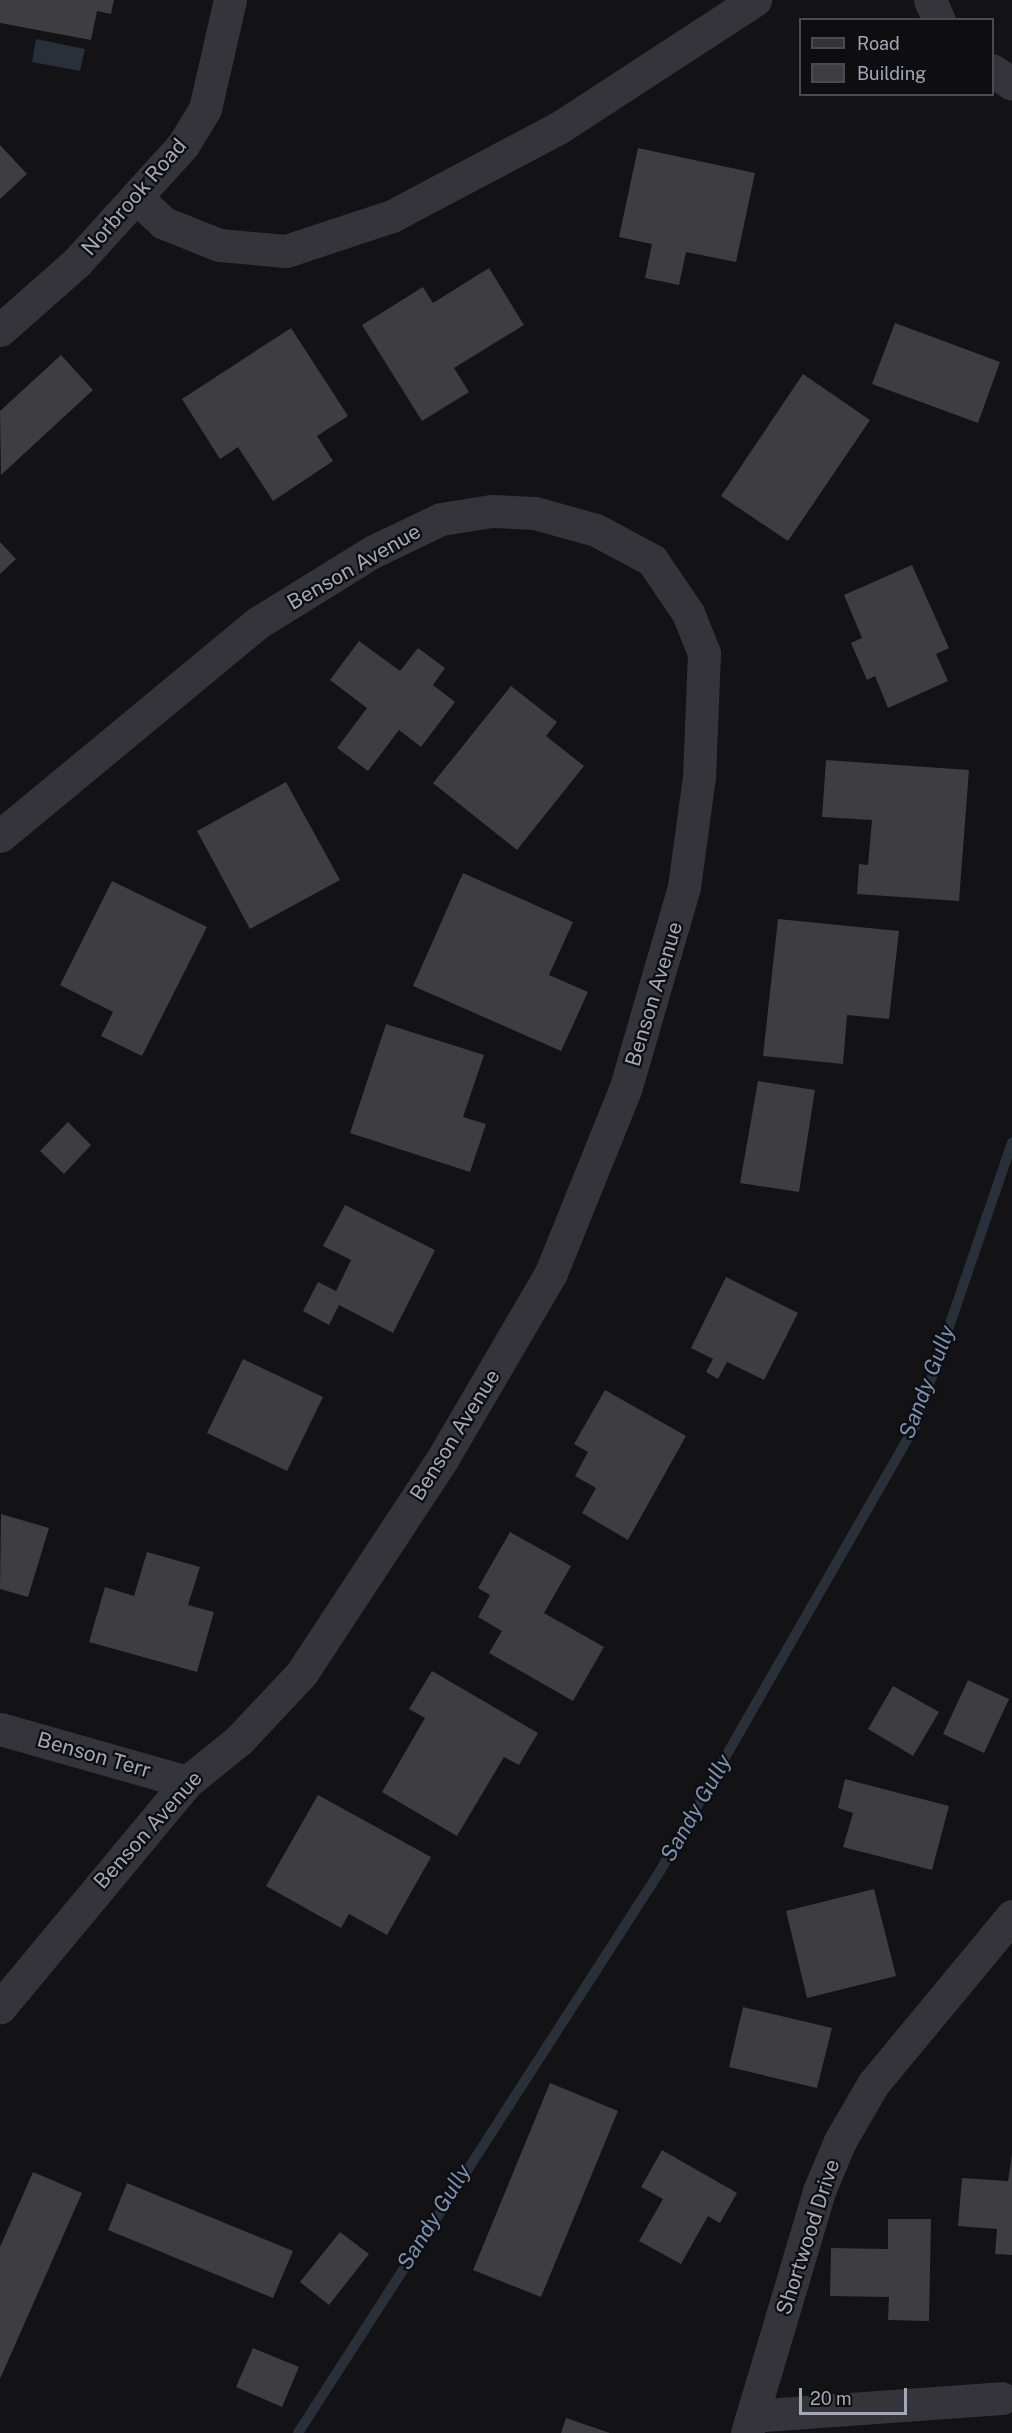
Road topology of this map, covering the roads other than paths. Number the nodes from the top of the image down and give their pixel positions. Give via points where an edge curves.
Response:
1 (230, 0) edge
2 (755, 0) edge
3 (930, 0) edge
4 (938, 18) edge
5 (994, 71) edge
6 (1012, 84) edge
7 (138, 200) junction
8 (0, 330) edge
9 (0, 837) edge
10 (0, 1729) edge
11 (187, 1782) junction
12 (1012, 1916) edge
13 (0, 2007) edge
14 (1001, 2398) dead end
15 (750, 2424) edge

1 - 7 street, Norbrook Road via 205,109
2 - 7 street via 529,143 393,216 286,251 219,245 164,223
3 - 4 street
5 - 6 street
7 - 8 street, Norbrook Road
9 - 11 street, Benson Avenue via 259,622 372,552 441,519 491,512 535,513 596,530 652,560 688,614 704,653 699,777 682,898 626,1087 550,1272 443,1458 301,1674 239,1740
10 - 11 street, Benson Terr
11 - 13 street, Benson Avenue
12 - 15 street, Shortwood Drive via 873,2084 840,2141 819,2191
14 - 15 street

